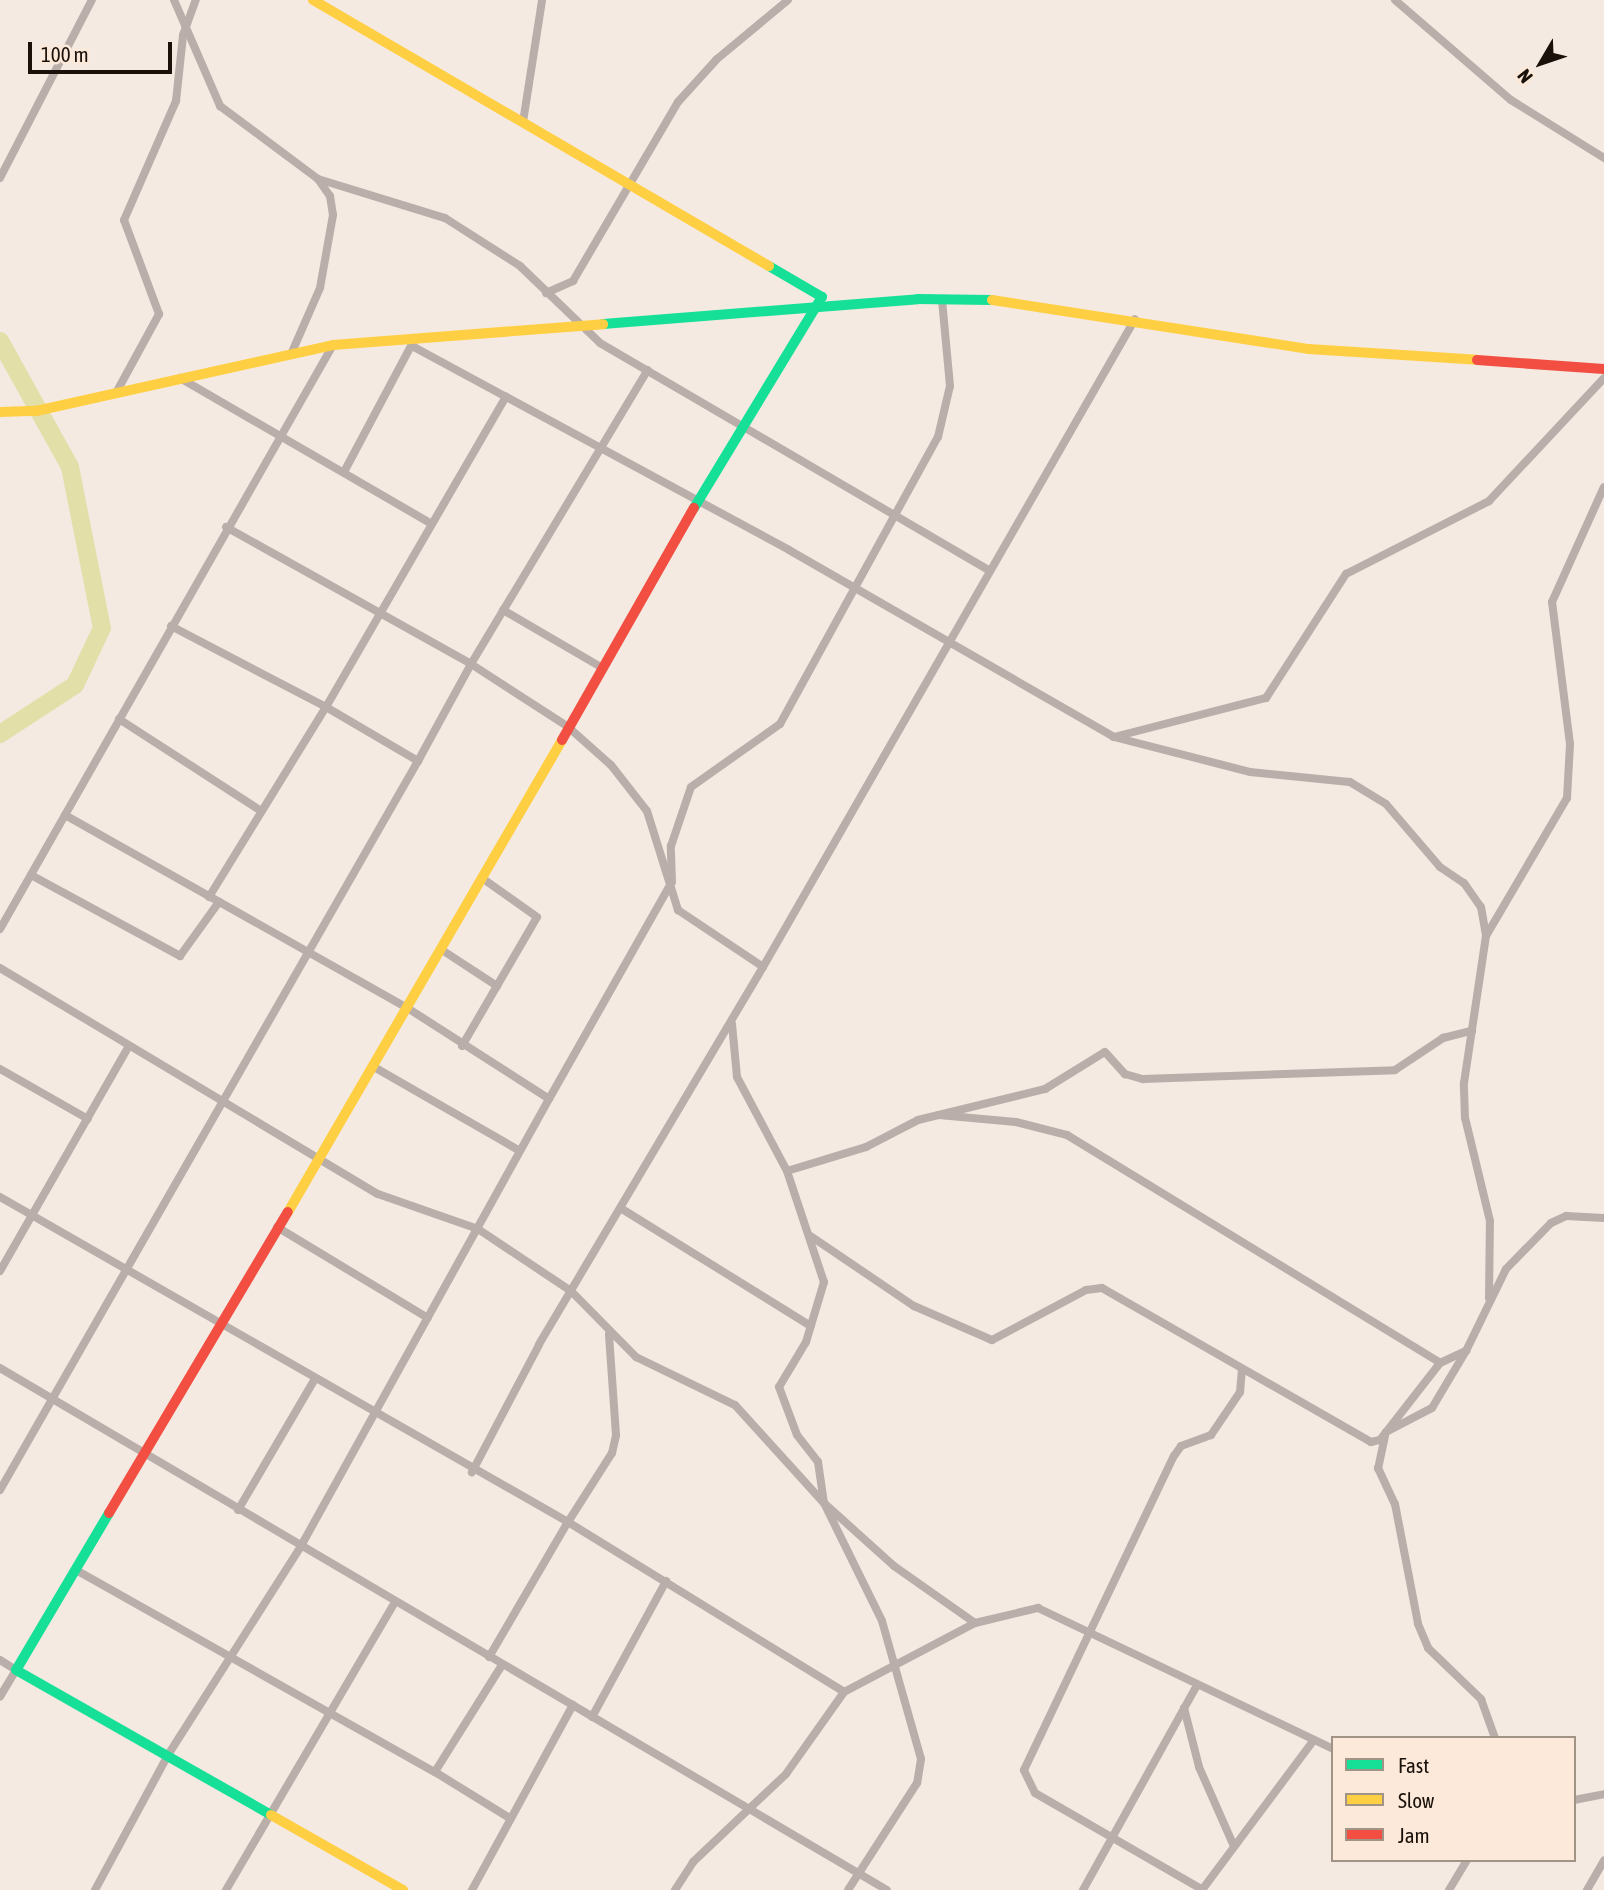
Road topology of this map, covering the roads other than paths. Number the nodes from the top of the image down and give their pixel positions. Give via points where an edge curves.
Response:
1 (92, 0) edge
2 (174, 0) edge
3 (196, 0) edge
4 (313, 0) edge
5 (542, 0) edge
6 (789, 0) edge
7 (1395, 0) edge
8 (188, 21) junction
9 (523, 122) junction
10 (1604, 158) edge
11 (0, 178) edge
12 (318, 179) junction
13 (629, 183) junction
14 (546, 293) junction
15 (942, 299) junction
16 (812, 309) junction
17 (1135, 319) junction
18 (575, 325) junction
19 (414, 341) junction
20 (333, 345) junction
21 (292, 352) junction
22 (1604, 369) edge
23 (648, 370) junction
24 (180, 378) junction
25 (1604, 378) edge
26 (116, 393) junction
27 (506, 396) junction
28 (0, 413) edge
29 (739, 428) junction
30 (278, 434) junction
31 (602, 446) junction
32 (344, 472) junction
33 (1604, 486) edge
34 (701, 502) junction
35 (893, 518) junction
36 (432, 524) junction
37 (226, 527) junction
38 (987, 569) junction
39 (854, 590) junction
40 (503, 610) junction
41 (380, 616) junction
42 (171, 626) junction
43 (945, 640) junction
44 (471, 664) junction
45 (601, 667) junction
46 (326, 707) junction
47 (119, 719) junction
48 (567, 726) junction
49 (1114, 737) junction
50 (418, 761) junction
51 (261, 811) junction
52 (65, 815) junction
53 (31, 875) junction
54 (482, 878) junction
55 (672, 882) junction
56 (209, 897) junction
57 (219, 902) junction
58 (0, 929) edge
59 (1486, 936) junction
60 (442, 950) junction
61 (308, 953) junction
62 (764, 967) junction
63 (0, 968) edge
64 (497, 986) junction
65 (409, 1009) junction
66 (732, 1024) junction
67 (1472, 1031) junction
68 (129, 1046) junction
69 (462, 1046) junction
70 (374, 1067) junction
71 (0, 1069) edge
72 (224, 1097) junction
73 (549, 1099) junction
74 (935, 1115) junction
75 (88, 1119) junction
76 (520, 1151) junction
77 (321, 1156) junction
78 (787, 1171) junction
79 (0, 1196) edge
80 (622, 1209) junction
81 (32, 1216) junction
82 (1604, 1218) edge
83 (277, 1227) junction
84 (478, 1229) junction
85 (809, 1235) junction
86 (127, 1270) junction
87 (0, 1271) edge
88 (571, 1291) junction
89 (1489, 1298) junction
90 (428, 1318) junction
91 (221, 1323) junction
92 (811, 1326) junction
93 (609, 1334) junction
94 (1466, 1351) junction
95 (1440, 1363) junction
96 (0, 1368) edge
97 (1242, 1369) junction
98 (315, 1379) junction
99 (52, 1398) junction
100 (371, 1413) junction
101 (1386, 1432) junction
102 (143, 1457) junction
103 (472, 1472) junction
104 (0, 1490) edge
105 (824, 1503) junction
106 (238, 1510) junction
107 (568, 1522) junction
108 (301, 1546) junction
109 (76, 1570) junction
110 (666, 1581) junction
111 (395, 1602) junction
112 (975, 1623) junction
113 (1091, 1629) junction
114 (228, 1657) junction
115 (489, 1657) junction
116 (0, 1660) edge
117 (502, 1665) junction
118 (899, 1668) junction
119 (16, 1670) junction
120 (1197, 1685) junction
121 (844, 1692) junction
122 (0, 1697) edge
123 (573, 1705) junction
124 (1184, 1708) junction
125 (329, 1716) junction
126 (592, 1717) junction
127 (1494, 1736) edge
128 (1314, 1740) junction
129 (1331, 1748) edge
130 (168, 1755) junction
131 (435, 1772) junction
132 (1604, 1794) edge
133 (1576, 1800) edge
134 (748, 1811) junction
135 (271, 1816) junction
136 (511, 1819) junction
137 (1110, 1840) junction
138 (1233, 1844) junction
139 (1604, 1861) edge
140 (1466, 1862) edge
141 (857, 1873) junction
142 (95, 1890) edge
143 (226, 1890) edge
144 (403, 1890) edge
145 (472, 1890) edge
146 (675, 1890) edge
147 (848, 1890) edge
148 (887, 1890) edge
149 (1083, 1890) edge
150 (1203, 1890) edge
151 (1449, 1890) edge
152 (1587, 1890) edge

1 - 11 street
2 - 8 street
3 - 8 street
4 - 9 street
5 - 9 street
6 - 13 street via 717,59 678,102
7 - 10 street via 1511,100
8 - 12 street via 196,57 220,106
8 - 26 street via 176,101 124,220 159,314
9 - 13 street
12 - 14 street via 425,207 520,266
12 - 21 street via 333,215 320,288
13 - 14 street via 573,281
13 - 16 street via 807,284 821,297
14 - 18 street
15 - 16 street
15 - 17 street via 1007,300
15 - 35 street via 947,412
16 - 18 street
16 - 29 street
17 - 22 street via 1310,349
17 - 38 street via 1095,397
18 - 19 street
18 - 23 street
19 - 20 street
19 - 27 street
19 - 32 street
20 - 21 street
20 - 30 street
21 - 24 street
23 - 29 street
23 - 31 street
24 - 26 street
24 - 30 street
25 - 49 street via 1495,497 1346,574 1266,698
26 - 28 street
27 - 31 street
27 - 36 street
29 - 34 street
29 - 35 street
30 - 32 street
30 - 37 street
31 - 34 street
31 - 40 street
32 - 36 street
33 - 59 street via 1552,601 1570,744 1567,798
34 - 39 street
34 - 45 street
35 - 38 street
35 - 39 street
36 - 41 street
37 - 41 street
37 - 42 street
38 - 43 street
39 - 43 street
39 - 55 street via 780,724 691,787 671,846
40 - 44 street
40 - 45 street
41 - 44 street
41 - 46 street
42 - 46 street
42 - 47 street
43 - 49 street
43 - 62 street
44 - 48 street
44 - 50 street
45 - 48 street
46 - 50 street
46 - 51 street
47 - 51 street
47 - 52 street
48 - 54 street
48 - 55 street via 638,796
49 - 59 street via 1250,772 1350,782 1386,804 1440,867 1464,883 1481,907
50 - 61 street
51 - 56 street
52 - 53 street
52 - 56 street
53 - 57 street via 180,957
53 - 58 street
54 - 60 street
54 - 64 street via 537,917
55 - 62 street via 678,910
55 - 73 street
56 - 57 street
57 - 61 street
59 - 67 street
60 - 64 street
60 - 65 street
61 - 65 street
61 - 72 street
62 - 66 street
63 - 68 street
64 - 69 street
65 - 69 street
65 - 70 street
66 - 78 street via 737,1077
66 - 80 street
67 - 74 street via 1443,1038 1395,1070 1143,1079 1125,1074 1105,1052 1045,1090
67 - 89 street via 1465,1118 1490,1221
68 - 72 street
68 - 75 street
69 - 73 street
70 - 76 street
70 - 77 street
71 - 75 street
72 - 77 street
72 - 86 street
73 - 76 street
74 - 78 street via 866,1147
74 - 95 street via 1016,1122 1076,1140
75 - 81 street
76 - 84 street
77 - 83 street
77 - 84 street via 398,1205
78 - 85 street
79 - 81 street
80 - 88 street
80 - 92 street
81 - 86 street
81 - 87 street
82 - 89 street via 1566,1216 1551,1223 1506,1269
83 - 90 street
83 - 91 street
84 - 88 street
84 - 90 street
85 - 92 street via 824,1282
85 - 97 street via 914,1306 984,1338 999,1339 1086,1290 1102,1288
86 - 91 street
86 - 99 street
88 - 93 street
88 - 103 street
89 - 94 street
90 - 100 street
91 - 98 street
91 - 102 street
92 - 105 street via 779,1387 797,1435 818,1462
93 - 105 street via 659,1371 735,1405
93 - 107 street via 612,1453
94 - 95 street
94 - 101 street via 1432,1408
95 - 101 street
96 - 99 street
97 - 101 street via 1360,1440 1380,1440
97 - 113 street via 1240,1392 1211,1435 1181,1446 1174,1456
98 - 100 street
98 - 106 street
99 - 102 street
99 - 104 street
100 - 103 street
100 - 108 street
101 - 127 street via 1378,1468 1395,1504 1418,1625 1428,1648 1481,1699
102 - 106 street
102 - 109 street
103 - 107 street
105 - 112 street via 894,1566
105 - 118 street
106 - 108 street
107 - 110 street
107 - 115 street
108 - 111 street
108 - 114 street
109 - 114 street
109 - 119 street
110 - 121 street
110 - 126 street
111 - 115 street
111 - 125 street
112 - 113 street via 1038,1608
112 - 118 street
113 - 120 street
113 - 137 street via 1024,1770 1025,1784
114 - 125 street
114 - 130 street
115 - 117 street
116 - 119 street
117 - 123 street
117 - 131 street
118 - 121 street
118 - 141 street via 921,1759 917,1783
119 - 122 street
119 - 130 street
120 - 124 street
120 - 128 street
121 - 134 street via 786,1774
123 - 126 street
123 - 136 street
124 - 137 street
124 - 138 street via 1199,1768
125 - 131 street
125 - 135 street
126 - 134 street
128 - 129 street
128 - 138 street
130 - 135 street
130 - 142 street
131 - 136 street
132 - 133 street
134 - 141 street
134 - 146 street via 693,1861
135 - 143 street
135 - 144 street
136 - 145 street
137 - 149 street
137 - 150 street
138 - 150 street
139 - 152 street
140 - 151 street
141 - 147 street
141 - 148 street

